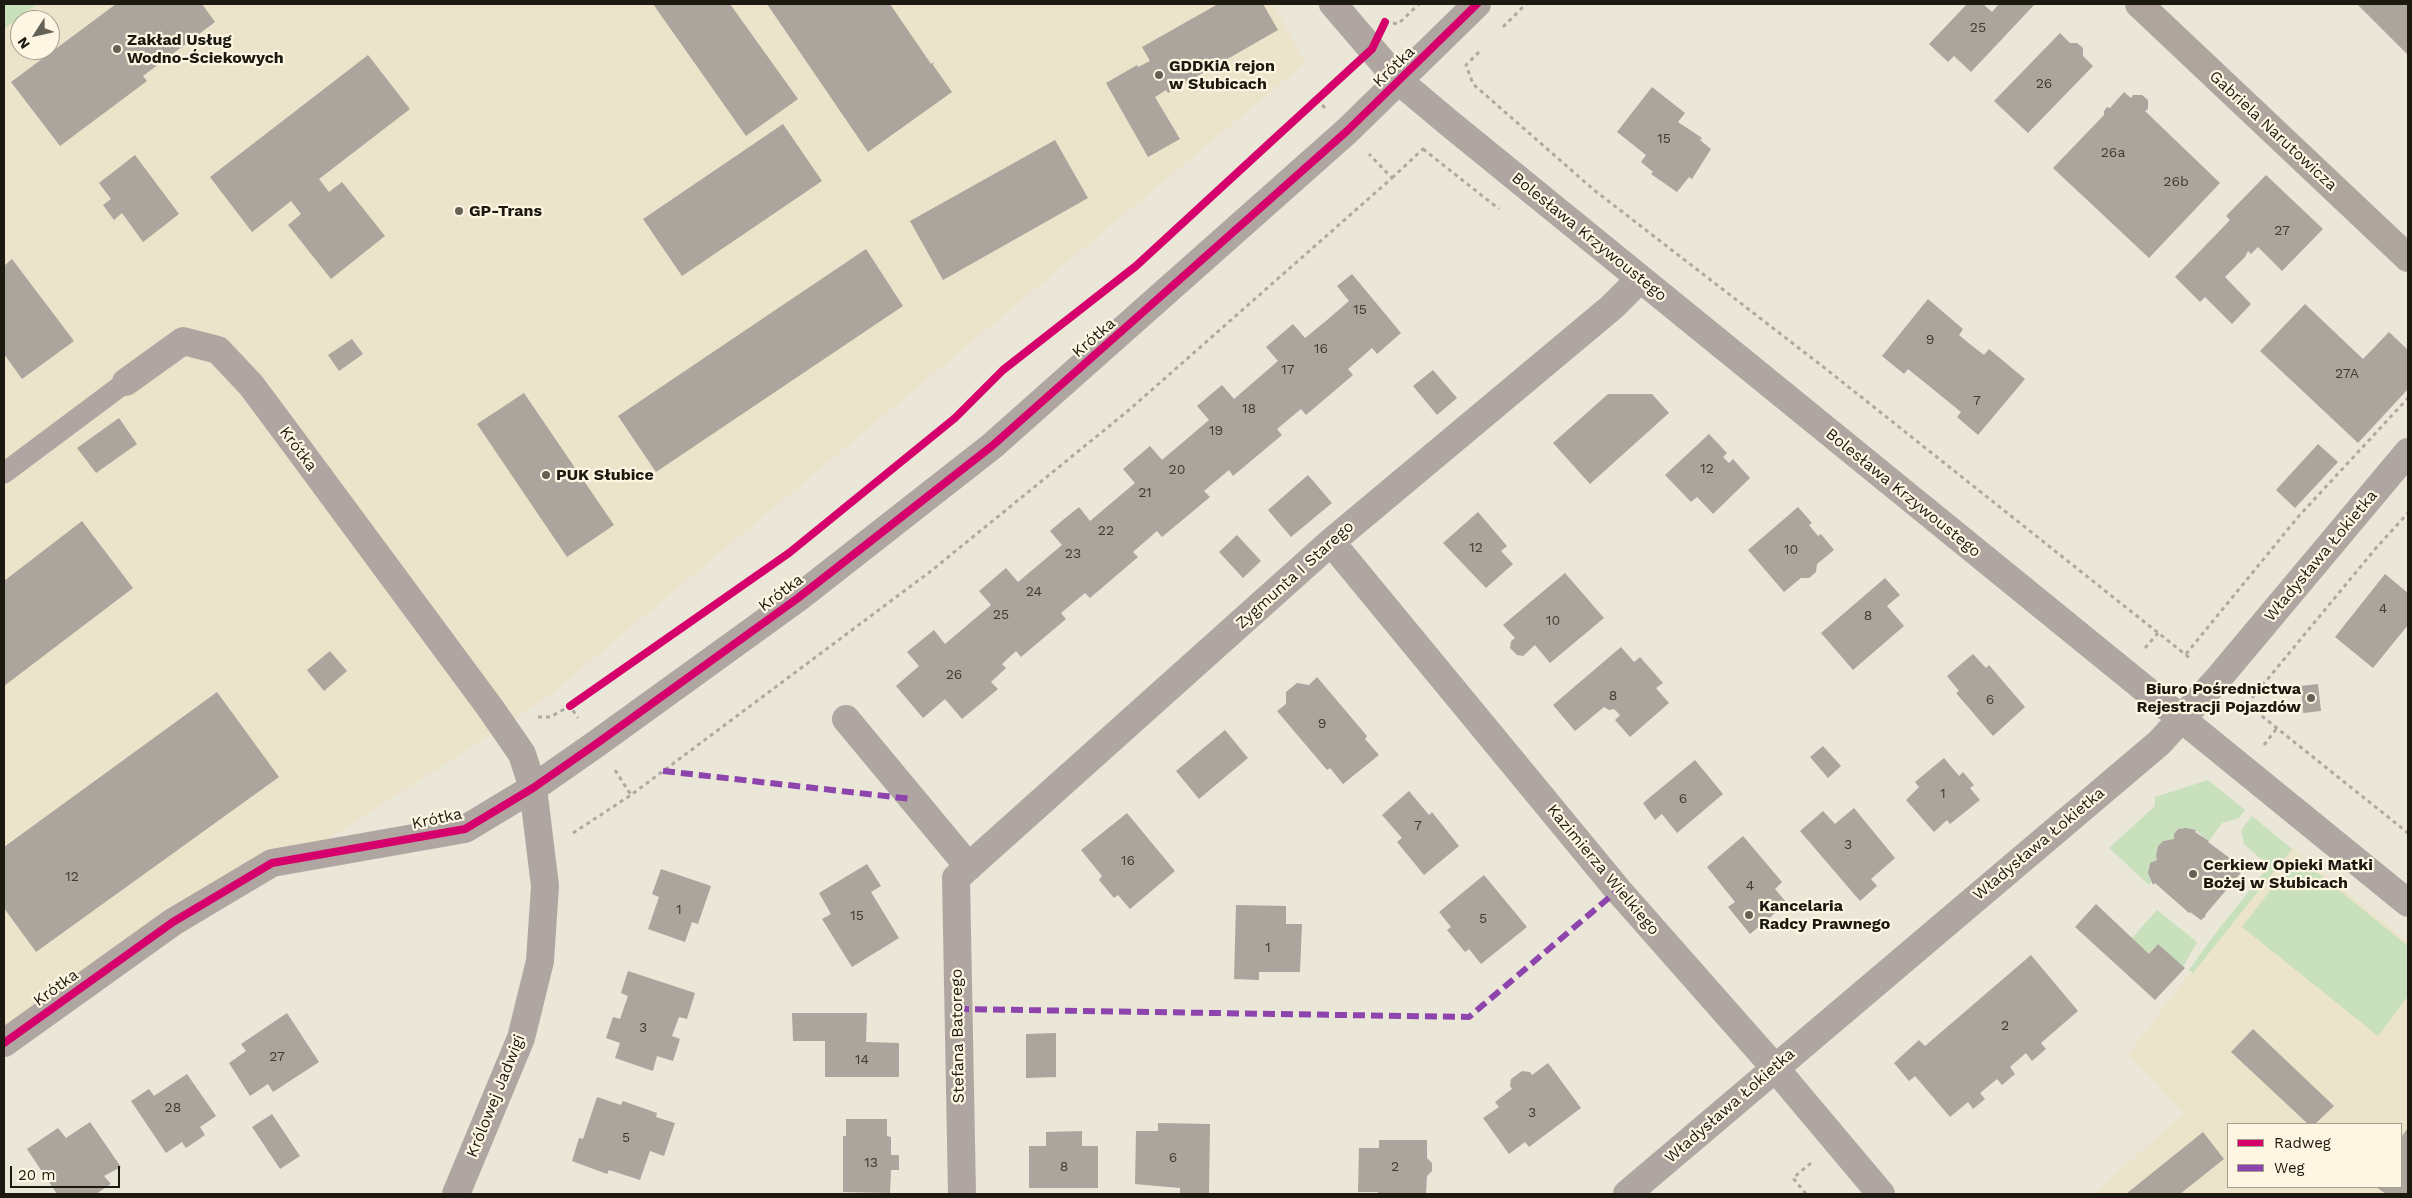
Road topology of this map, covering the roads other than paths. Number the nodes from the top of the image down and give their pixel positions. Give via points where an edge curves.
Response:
1 (1333, 4) edge
2 (2138, 4) edge
3 (1468, 13) edge
4 (1399, 81) junction
5 (2408, 258) edge
6 (1640, 279) junction
7 (126, 382) joint
8 (2408, 452) edge
9 (4, 473) edge
10 (1331, 542) junction
11 (846, 719) dead end
12 (2181, 720) junction
13 (533, 788) junction
14 (962, 873) junction
15 (2408, 902) edge
16 (4, 1043) edge
17 (1775, 1068) junction
18 (456, 1194) edge
19 (962, 1194) edge
20 (1627, 1194) edge
21 (1881, 1194) edge

1 - 4 street, Krótka
2 - 5 street, Gabriela Narutowicza
3 - 4 street, Krótka
4 - 6 street, Bolesława Krzywoustego
4 - 13 street, Krótka via 1347,131 992,446 798,598
6 - 10 street, Zygmunta I Starego via 1612,307
6 - 12 street, Bolesława Krzywoustego
7 - 9 lane
7 - 13 street, Krótka via 183,341 218,350 257,393 491,709 522,754
8 - 12 street, Władysława Łokietka
10 - 14 street, Zygmunta I Starego
10 - 17 street, Kazimierza Wielkiego via 1618,890
11 - 14 street
12 - 15 street, Bolesława Krzywoustego
12 - 17 street, Władysława Łokietka via 2159,743
13 - 16 street, Krótka via 465,829 272,863 173,922
13 - 18 street, Królowej Jadwigi via 545,886 540,961 522,1038
14 - 19 street, Stefana Batorego
17 - 20 street, Władysława Łokietka
17 - 21 street, Kazimierza Wielkiego

